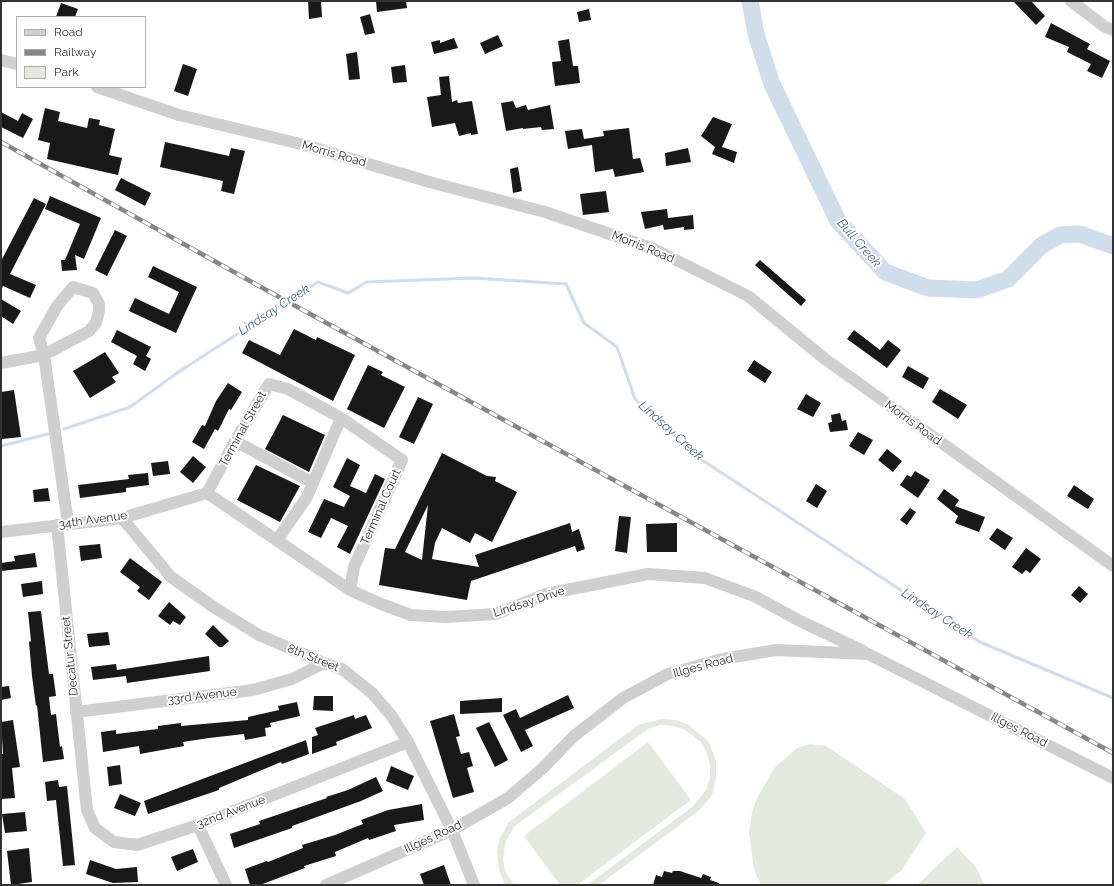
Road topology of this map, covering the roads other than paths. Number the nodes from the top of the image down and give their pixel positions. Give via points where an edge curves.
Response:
1 (1071, 1) edge
2 (1113, 30) edge
3 (1, 60) edge
4 (16, 64) edge
5 (100, 88) edge
6 (44, 355) junction
7 (1, 363) edge
8 (311, 402) joint
9 (341, 418) junction
10 (235, 441) junction
11 (313, 484) junction
12 (207, 493) junction
13 (122, 518) junction
14 (63, 524) junction
15 (1, 532) edge
16 (277, 540) junction
17 (1113, 566) edge
18 (350, 590) junction
19 (868, 654) junction
20 (324, 663) junction
21 (76, 712) junction
22 (408, 742) junction
23 (1113, 778) edge
24 (84, 786) joint
25 (198, 825) junction
26 (452, 830) junction
27 (343, 882) edge
28 (226, 885) edge
29 (326, 885) edge
30 (474, 885) edge

1 - 2 street via 1105,27
3 - 4 street
5 - 17 street, Morris Road via 179,115 301,144 433,183 545,212 654,249 748,296 825,359
6 - 6 street, Decatur Street via 89,331 96,323 99,311 94,293 74,287 56,306 38,338
6 - 7 street
6 - 14 street, Decatur Street
8 - 9 street, Terminal Court
8 - 10 street, Terminal Street via 288,389 269,384
9 - 11 street
9 - 18 street, Terminal Court via 402,460 354,567
10 - 11 street
10 - 12 street, Terminal Street
11 - 16 street via 308,497
12 - 13 street, 34th Avenue
12 - 16 street, Lindsay Drive
13 - 14 street, 34th Avenue
13 - 20 street, 8th Street via 171,577 259,635
14 - 15 street, 34th Avenue
14 - 21 street, Decatur Street
16 - 18 street, Lindsay Drive
18 - 19 street, Lindsay Drive via 411,614 446,617 496,614 546,594 648,574 705,578 756,597
19 - 23 street, Illges Road
19 - 26 street, Illges Road via 776,650 722,658 668,674 623,698 574,736 543,768 508,798
20 - 21 street, 33rd Avenue via 292,679 253,690
20 - 22 street, 8th Street via 342,669 372,693 391,715
21 - 24 street, Decatur Street
22 - 25 street, 32nd Avenue
22 - 26 street, 8th Street
24 - 25 street, 32nd Avenue via 87,810 95,828 114,842 137,845
25 - 28 street
26 - 27 street, Illges Road
26 - 30 street, 8th Street
27 - 29 street, Illges Road

